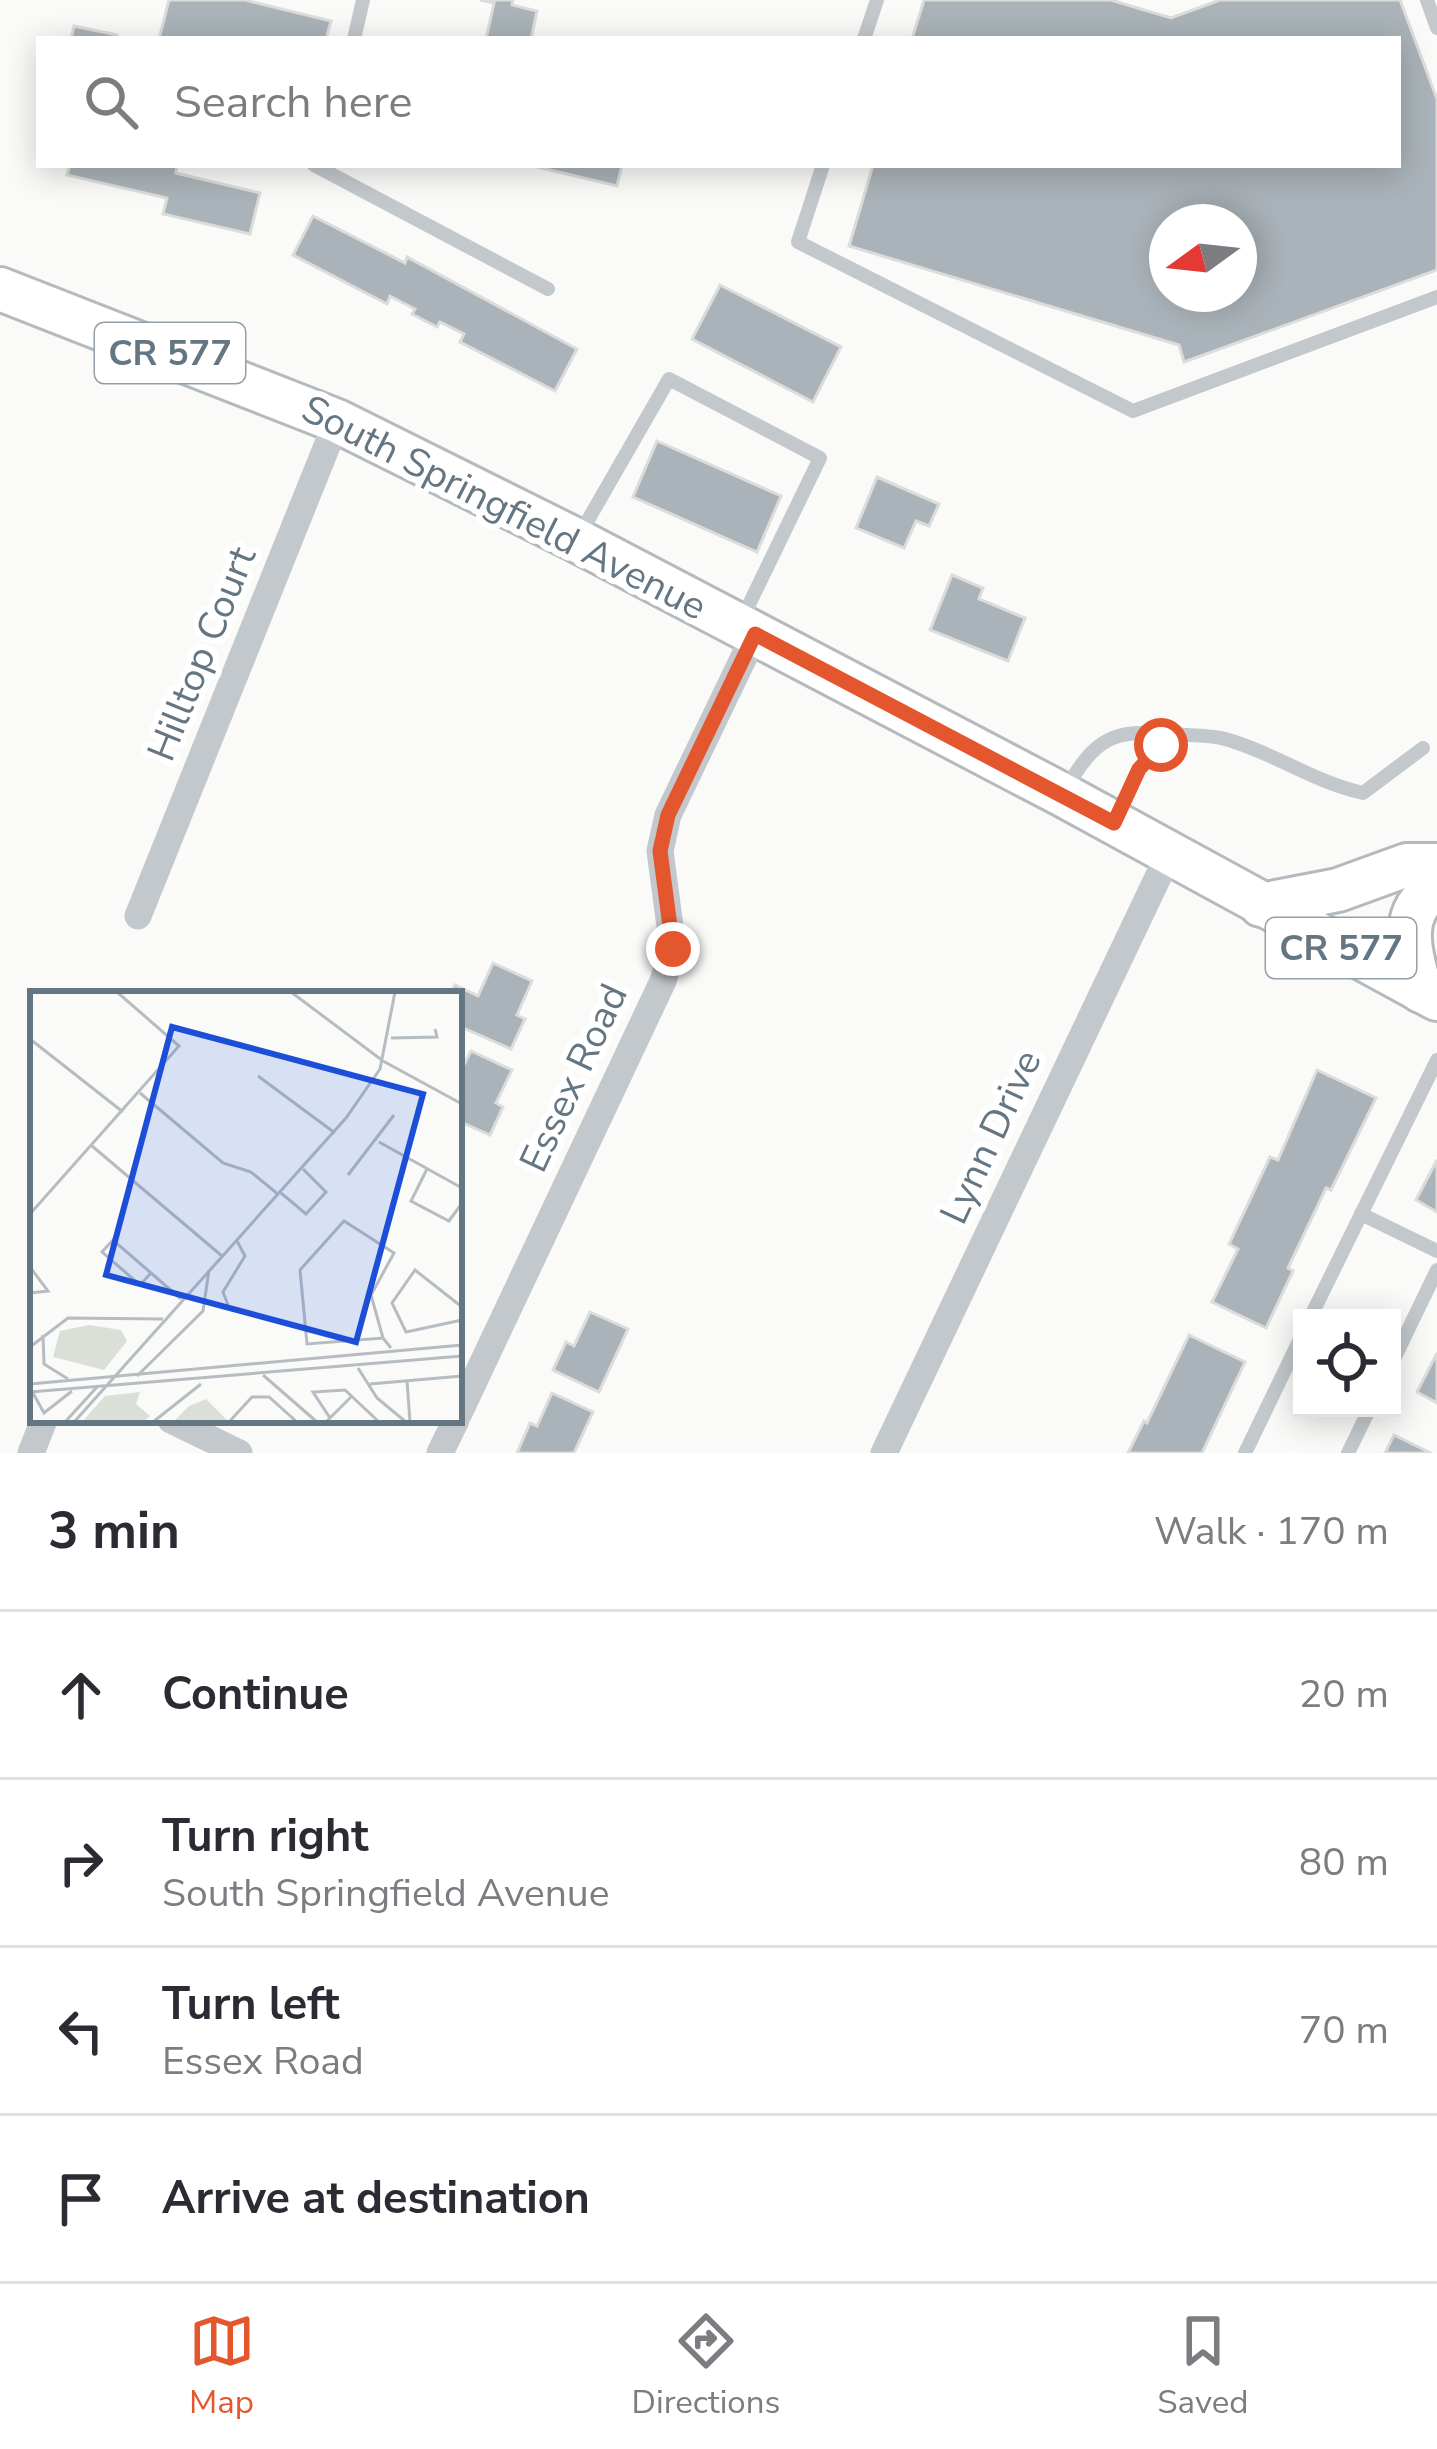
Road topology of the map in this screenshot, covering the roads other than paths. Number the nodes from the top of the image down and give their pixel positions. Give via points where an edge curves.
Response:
1 (363, 0) edge
2 (877, 0) edge
3 (1427, 0) edge
4 (1437, 28) edge
5 (355, 36) edge
6 (865, 36) edge
7 (325, 168) edge
8 (822, 168) edge
9 (0, 289) edge
10 (548, 289) dead end
11 (1437, 297) edge
12 (338, 421) junction
13 (576, 540) junction
14 (747, 630) junction
15 (1174, 735) junction
16 (1423, 748) dead end
17 (1063, 794) junction
18 (1114, 823) junction
19 (1169, 854) junction
20 (1437, 865) edge
21 (1437, 887) edge
22 (1261, 905) junction
23 (138, 916) dead end
24 (1429, 995) edge
25 (1437, 1060) edge
26 (1361, 1214) junction
27 (1437, 1251) edge
28 (1437, 1270) edge
29 (1314, 1309) edge
30 (1401, 1344) edge
31 (1293, 1354) edge
32 (462, 1408) edge
33 (1366, 1417) edge
34 (43, 1423) edge
35 (177, 1423) edge
36 (455, 1423) edge
37 (31, 1453) edge
38 (239, 1453) edge
39 (440, 1453) edge
40 (884, 1453) edge
41 (1245, 1453) edge
42 (1348, 1453) edge

1 - 5 lane
2 - 6 lane
3 - 4 lane
7 - 10 lane
8 - 11 lane via 798,242 1133,411
9 - 12 main road, South Springfield Avenue / CR 577
12 - 13 main road, South Springfield Avenue / CR 577
12 - 23 street, Hilltop Court
13 - 14 main road, South Springfield Avenue / CR 577
13 - 14 lane via 669,379 802,448 820,458
14 - 17 main road, South Springfield Avenue / CR 577
14 - 32 street, Essex Road via 668,815 660,851 673,949 663,981
15 - 16 lane via 1226,739 1363,793
15 - 17 lane via 1120,734 1082,760
15 - 18 lane via 1139,769
17 - 18 main road, South Springfield Avenue / CR 577
18 - 19 main road, South Springfield Avenue / CR 577
19 - 22 main road, South Springfield Avenue / CR 577
19 - 40 street, Lynn Drive
20 - 22 main road via 1407,865
21 - 24 main road via 1420,899 1410,923 1410,951
22 - 24 main road, South Springfield Avenue / CR 577
25 - 26 lane
26 - 27 lane
26 - 29 lane
28 - 30 lane
31 - 41 lane
33 - 42 lane
34 - 37 street
35 - 38 street
36 - 39 street, Essex Road

